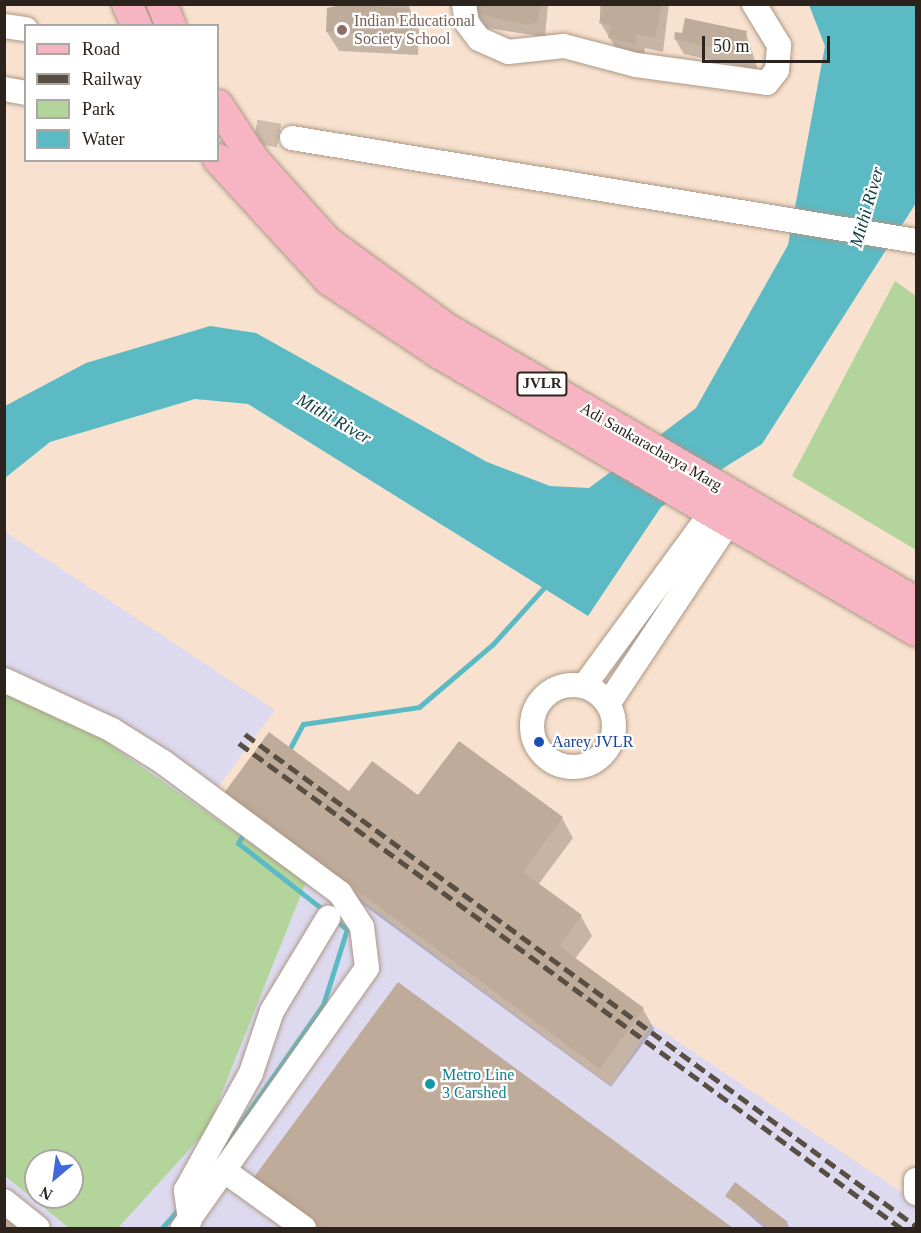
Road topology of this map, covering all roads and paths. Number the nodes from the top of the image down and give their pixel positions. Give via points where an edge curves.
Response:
1 (127, 4) edge
2 (162, 4) edge
3 (464, 4) edge
4 (754, 4) edge
5 (136, 24) edge
6 (170, 24) edge
7 (4, 26) edge
8 (24, 29) edge
9 (4, 89) edge
10 (24, 93) edge
11 (219, 107) edge
12 (292, 138) tunnel mouth
13 (219, 160) edge
14 (916, 241) edge
15 (720, 517) junction
16 (916, 602) edge
17 (916, 631) edge
18 (4, 680) edge
19 (584, 686) junction
20 (608, 704) junction
21 (328, 918) dead end
22 (226, 1172) junction
23 (916, 1180) edge
24 (916, 1193) edge
25 (4, 1201) edge
26 (187, 1224) edge
27 (38, 1228) edge
28 (304, 1228) edge

1 - 5 main road
2 - 6 main road
3 - 4 street via 467,23 479,39 508,52 564,46 636,65 767,83 777,70 778,45
7 - 8 street
9 - 10 street
11 - 16 main road, Adi Sankaracharya Marg / JVLR via 255,161 328,242 446,328
12 - 14 street
13 - 15 main road, Adi Sankaracharya Marg / JVLR via 329,280 440,354
15 - 17 main road, Adi Sankaracharya Marg / JVLR
15 - 19 street
15 - 20 street
18 - 22 street via 112,730 163,762 340,892 362,927 367,968
19 - 20 street
19 - 20 street via 555,689 535,710 534,739 553,761 582,766 606,750 614,722
21 - 26 street via 272,1011 251,1073 186,1190
22 - 26 street
22 - 28 street
23 - 24 street
25 - 27 street

